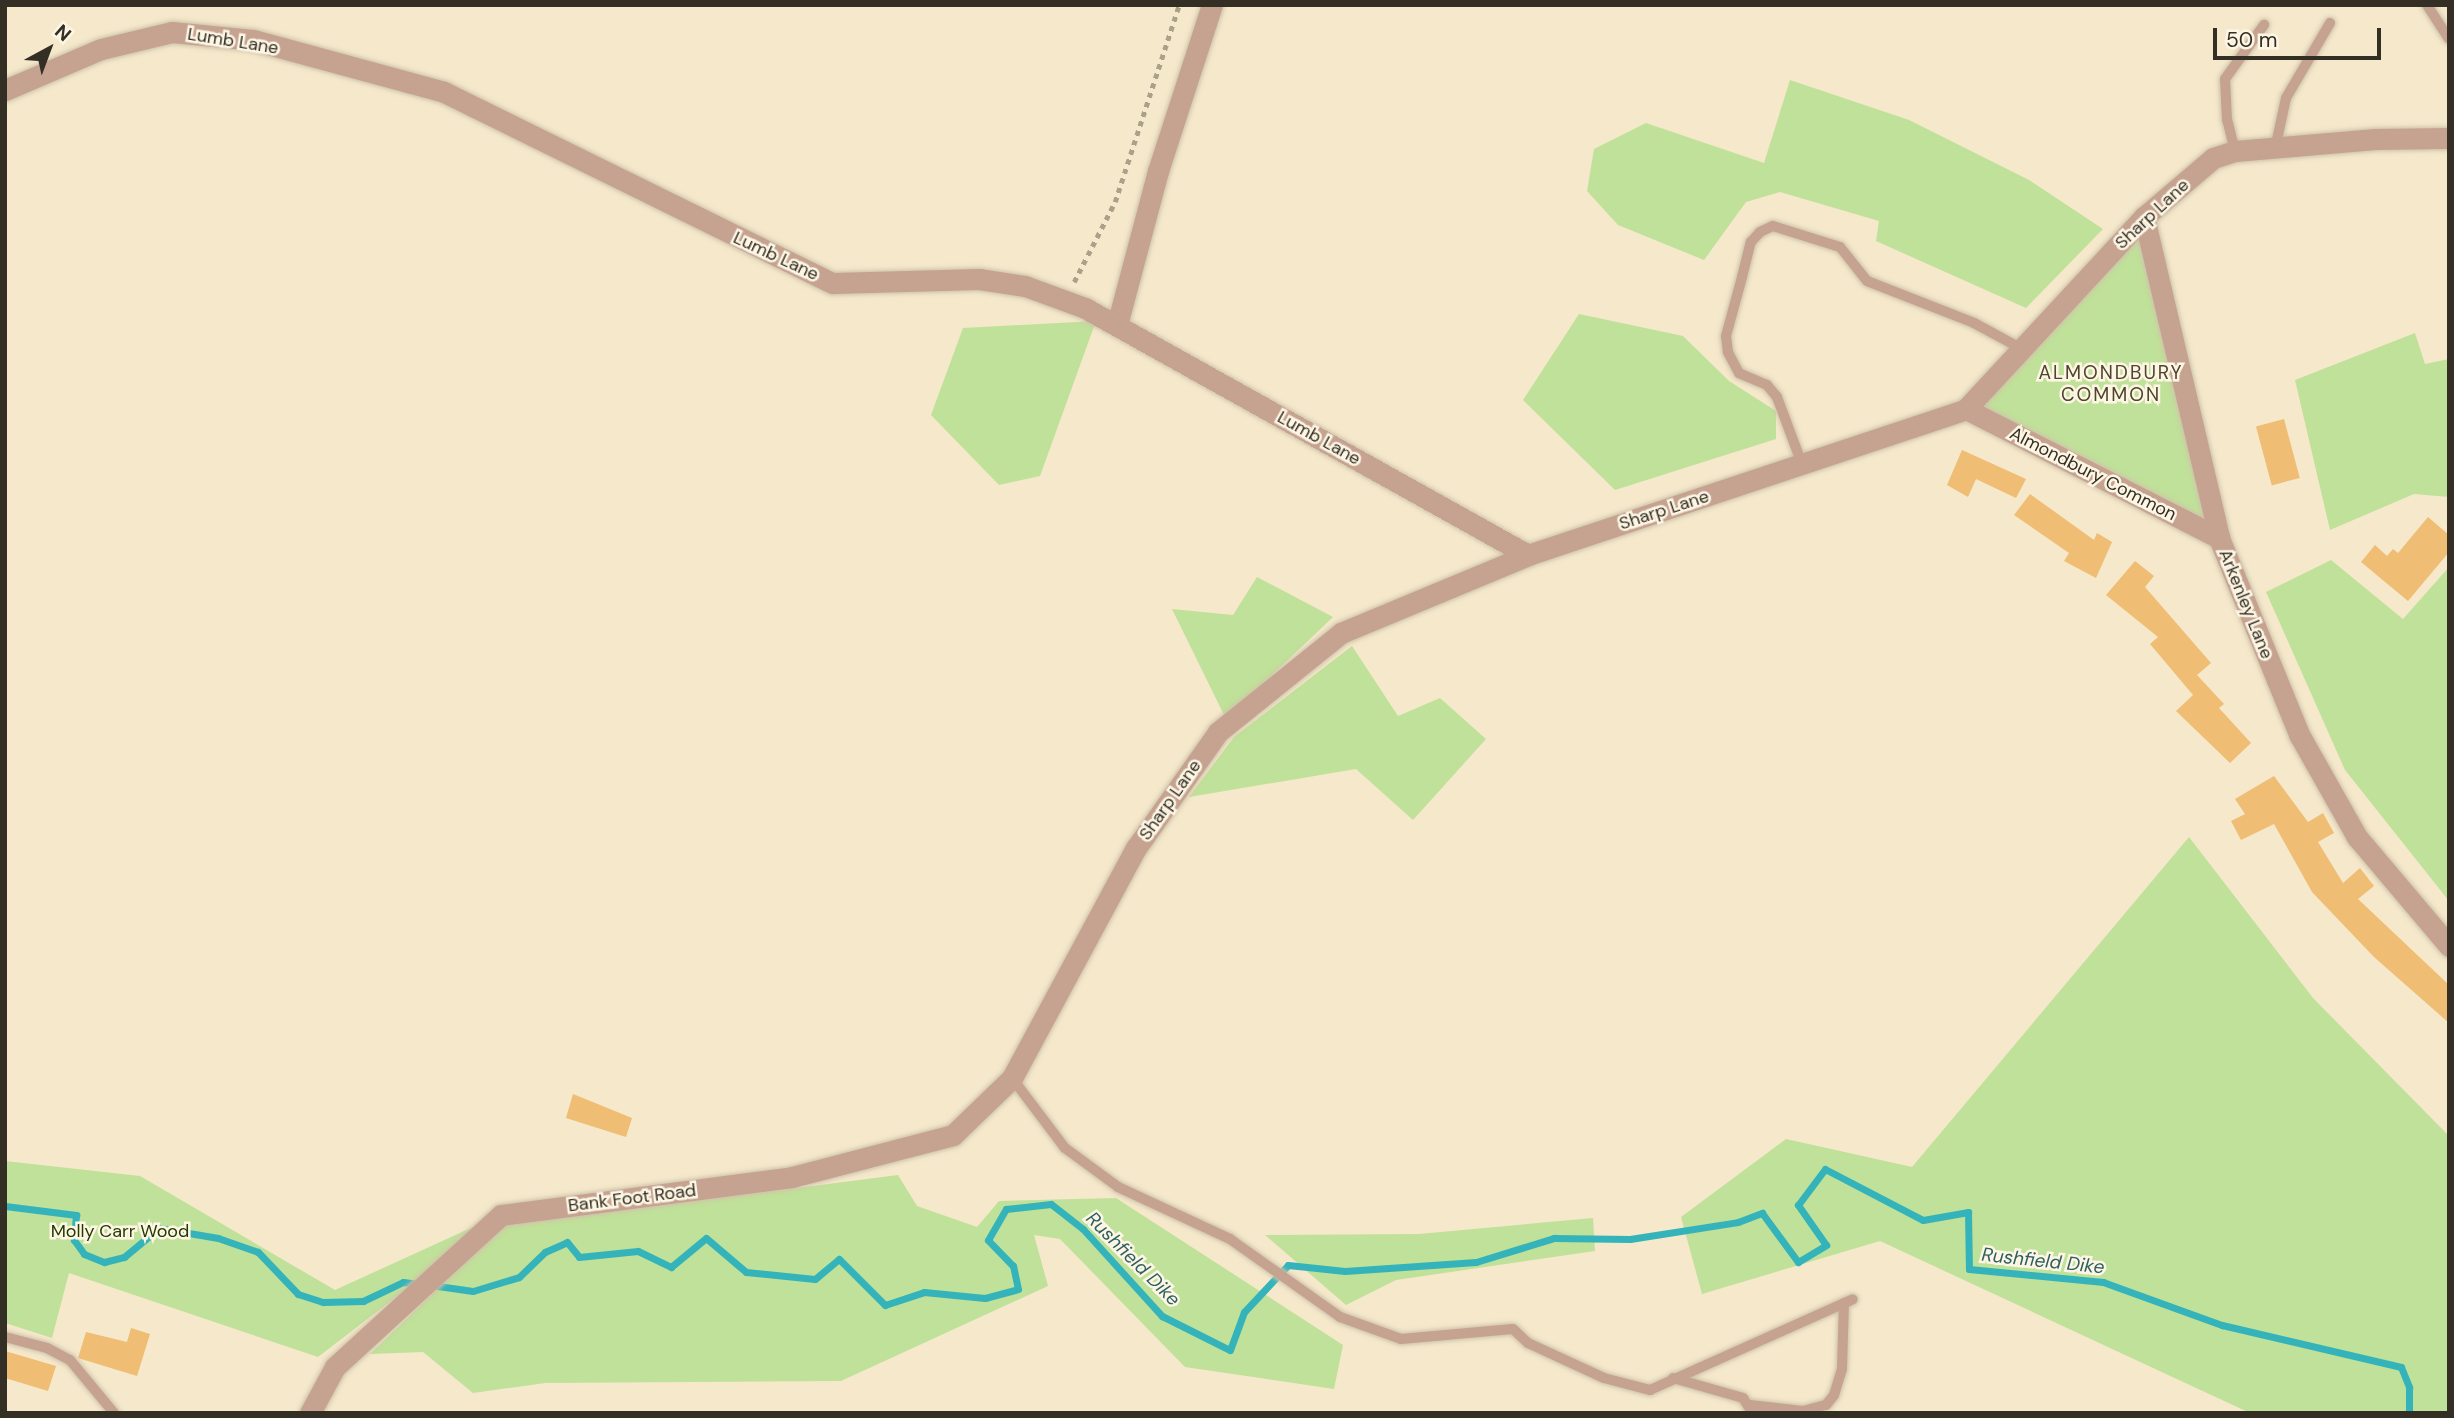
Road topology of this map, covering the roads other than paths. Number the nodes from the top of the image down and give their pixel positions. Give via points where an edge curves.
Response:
1 (1212, 5) edge
2 (2427, 5) edge
3 (2330, 23) dead end
4 (2264, 25) dead end
5 (2449, 39) edge
6 (5, 90) edge
7 (2449, 138) edge
8 (2275, 149) junction
9 (2235, 151) junction
10 (2144, 217) junction
11 (1117, 325) junction
12 (2022, 349) junction
13 (1966, 409) junction
14 (1802, 464) junction
15 (2219, 538) junction
16 (1528, 555) junction
17 (2449, 946) edge
18 (1012, 1078) junction
19 (5, 1337) edge
20 (1673, 1378) junction
21 (1750, 1409) edge
22 (114, 1413) edge
23 (310, 1413) edge

1 - 11 street via 1158,171
2 - 5 lane
3 - 8 lane via 2286,98
4 - 9 lane via 2225,79 2227,120
6 - 11 street, Lumb Lane via 101,49 172,32 253,40 444,92 832,283 979,279 1025,286 1085,307
7 - 8 street, Sharp Lane via 2375,139
8 - 9 street, Sharp Lane
9 - 10 street, Sharp Lane via 2213,158
10 - 12 street, Sharp Lane
10 - 15 street, Arkenley Lane
11 - 16 street, Lumb Lane
12 - 13 street, Sharp Lane
12 - 14 lane via 1973,323 1867,281 1840,247 1773,226 1765,229 1751,242 1726,336 1728,352 1739,373 1767,386 1777,397
13 - 14 street, Sharp Lane
13 - 15 street, Almondbury Common
14 - 16 street, Sharp Lane
15 - 17 street, Arkenley Lane via 2300,736 2357,836
16 - 18 street, Sharp Lane via 1341,633 1218,732 1136,848
18 - 20 lane via 1076,1156 1118,1187 1230,1239 1340,1317 1401,1339 1513,1329 1528,1343 1604,1378 1650,1390
18 - 23 street, Bank Foot Road via 953,1135 939,1139 792,1177 501,1215 335,1367
19 - 22 lane via 47,1348 69,1360
20 - 21 lane via 1743,1398
20 - 21 lane via 1849,1301 1842,1369 1826,1405 1785,1412

